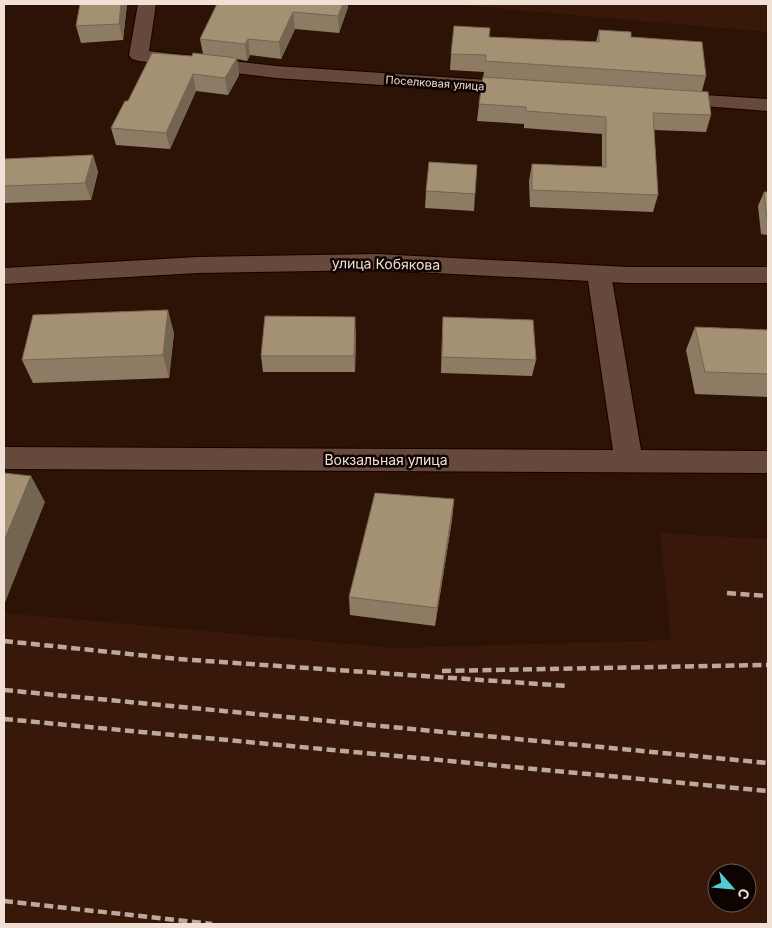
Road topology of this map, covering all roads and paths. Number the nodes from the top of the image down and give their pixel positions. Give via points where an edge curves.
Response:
1 (147, 4) edge
2 (532, 89) edge
3 (650, 97) edge
4 (768, 105) edge
5 (599, 274) junction
6 (768, 275) edge
7 (4, 276) edge
8 (4, 458) edge
9 (629, 462) junction
10 (768, 462) edge

1 - 2 street, Поселковая улица via 138,55 276,72
3 - 4 street
5 - 6 street, улица Кобякова
5 - 7 street, улица Кобякова via 378,262 198,265
5 - 9 street
8 - 9 street, Вокзальная улица
9 - 10 street, Вокзальная улица

